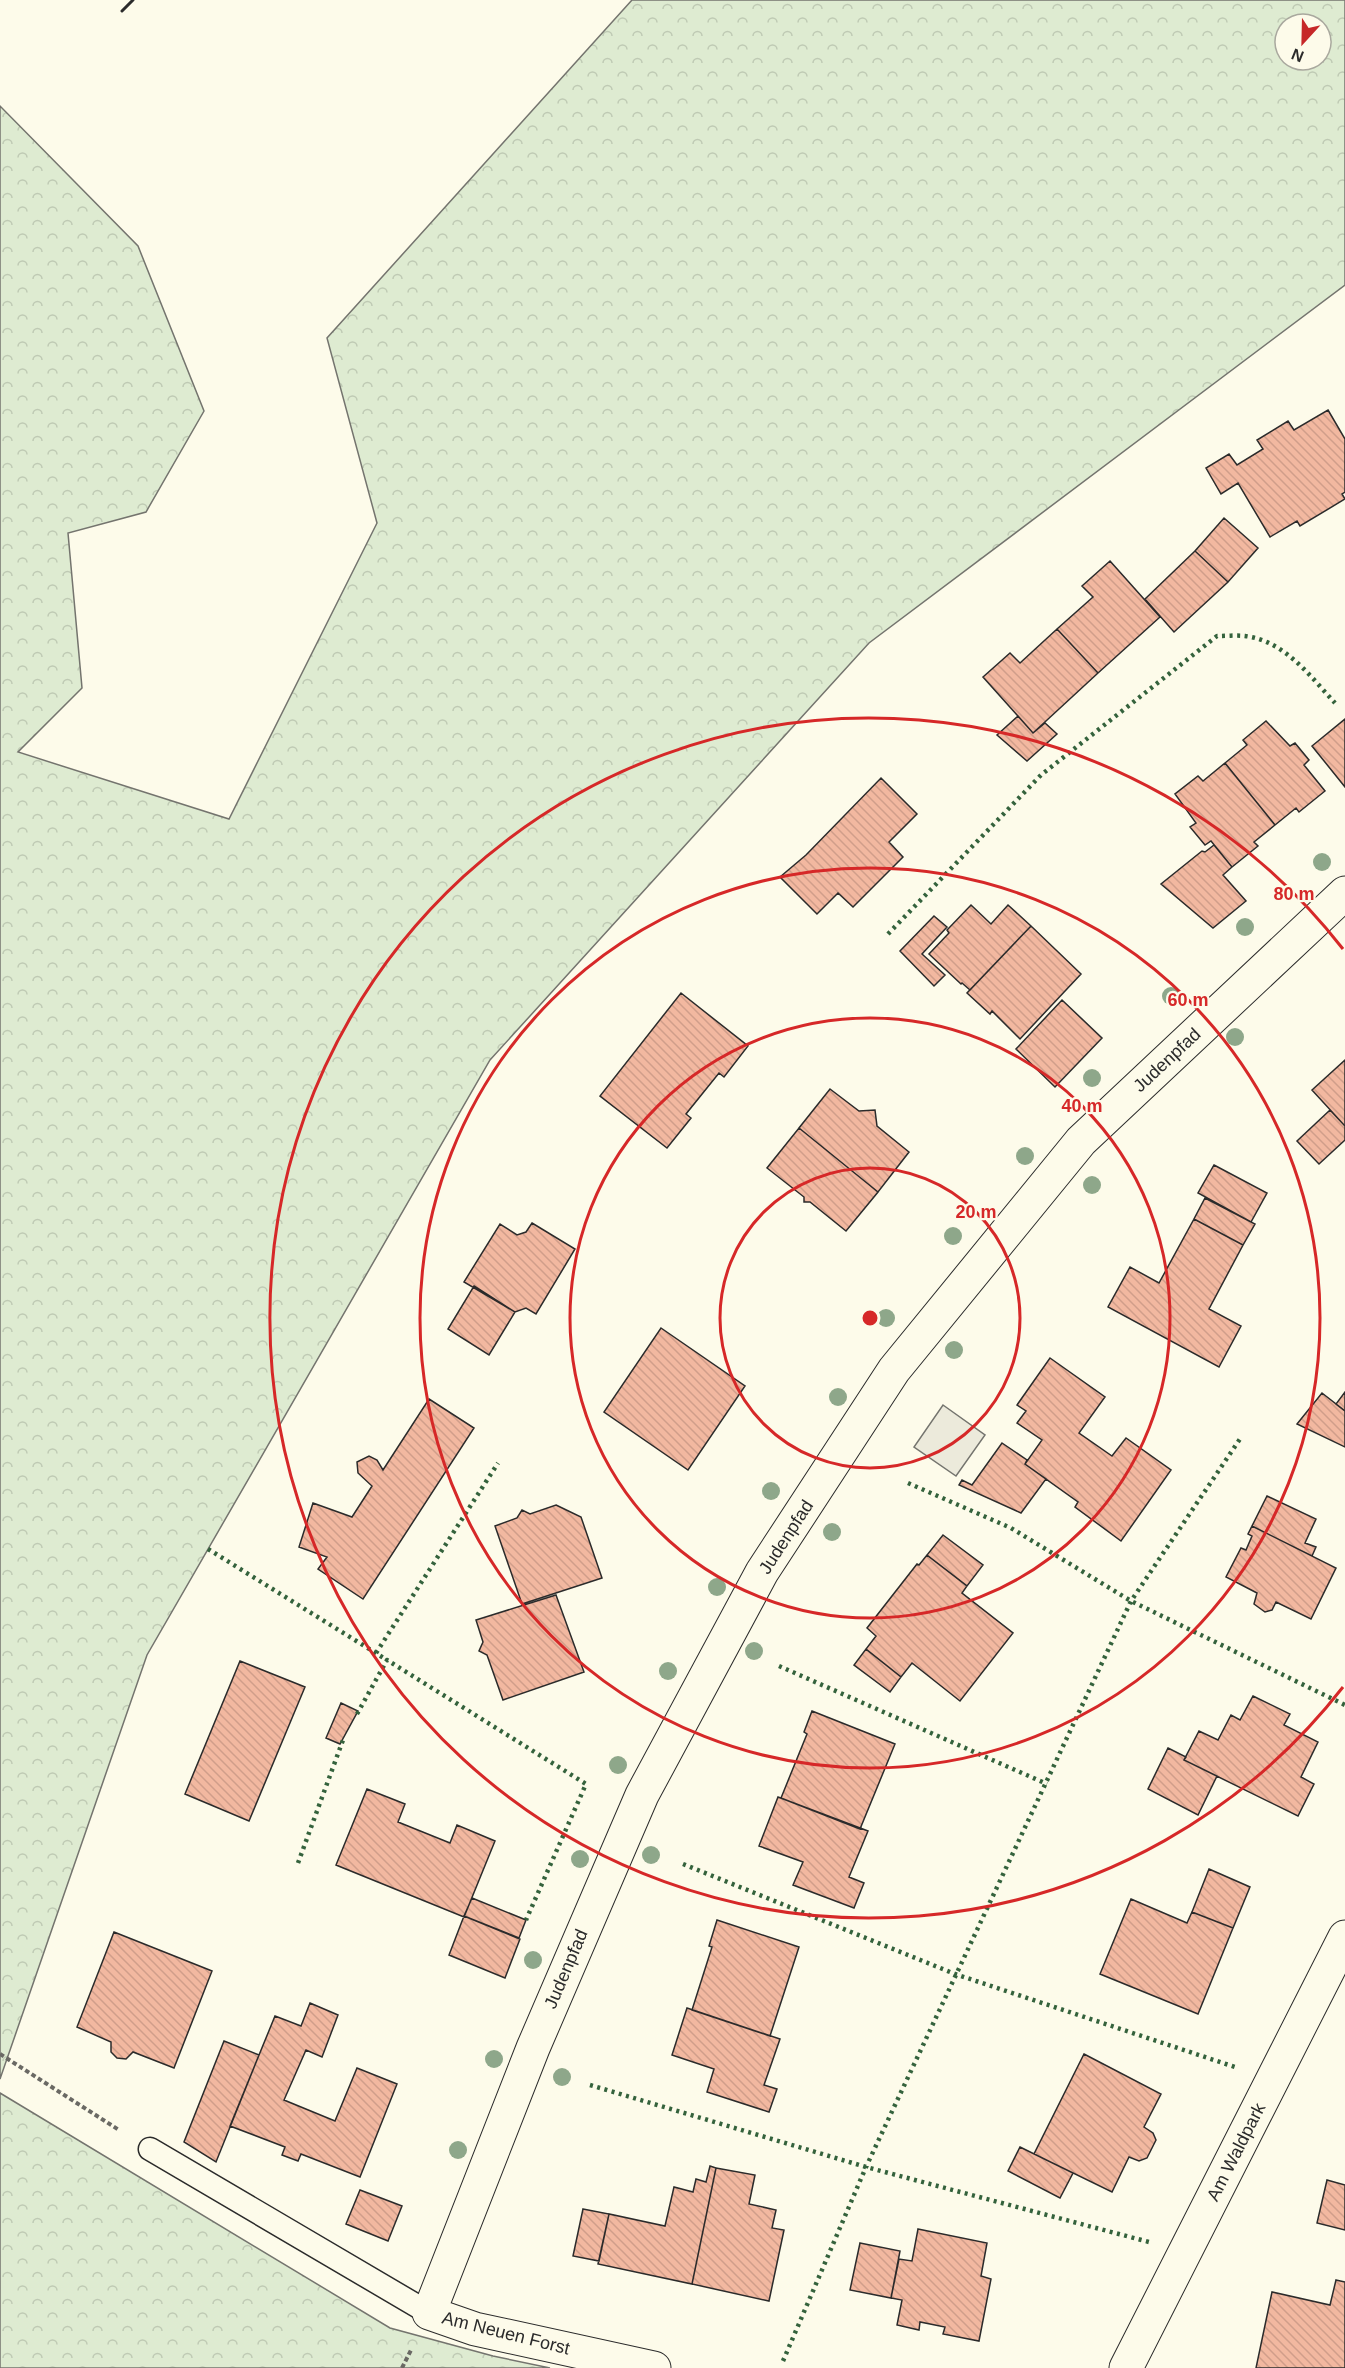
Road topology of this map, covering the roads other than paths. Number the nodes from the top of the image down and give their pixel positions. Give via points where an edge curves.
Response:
1 (1345, 893) edge
2 (1345, 1937) edge
3 (150, 2149) road end
4 (429, 2313) junction
5 (654, 2368) edge
6 (1126, 2368) edge

1 - 4 street, Judenpfad via 1081,1141 894,1370 762,1572 642,1795 533,2048
2 - 6 street, Am Waldpark
3 - 4 lane
4 - 5 street, Am Neuen Forst via 476,2329

